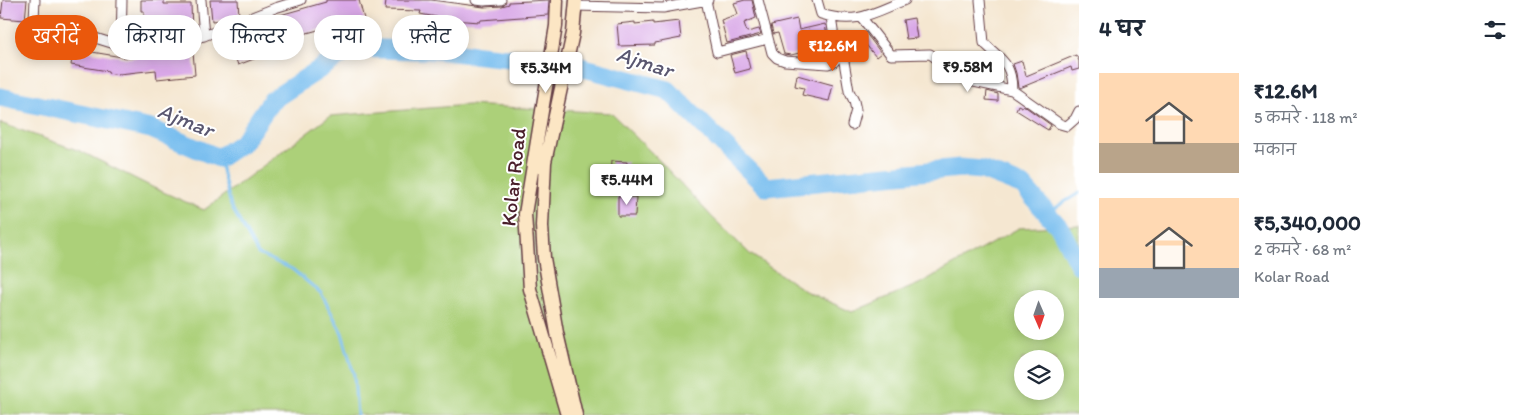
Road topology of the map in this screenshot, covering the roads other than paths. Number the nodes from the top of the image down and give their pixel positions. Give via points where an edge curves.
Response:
1 (35, 0) edge
2 (122, 0) edge
3 (202, 0) edge
4 (301, 0) edge
5 (481, 0) edge
6 (501, 0) edge
7 (557, 0) edge
8 (707, 0) edge
9 (758, 0) edge
10 (817, 0) edge
11 (905, 0) edge
12 (980, 0) edge
13 (575, 3) edge
14 (275, 4) edge
15 (663, 4) edge
16 (122, 15) edge
17 (834, 18) junction
18 (862, 18) junction
19 (204, 36) joint
20 (768, 39) junction
21 (108, 42) edge
22 (1012, 90) junction
23 (1079, 111) edge
24 (852, 125) dead end
25 (539, 162) junction
26 (567, 415) edge
27 (576, 415) edge

1 - 21 street via 34,19
2 - 16 street
3 - 19 street
4 - 14 street
5 - 6 street
7 - 25 main road, Kolar Road
8 - 15 street
8 - 20 street via 717,52
9 - 20 street
10 - 17 street via 821,14
11 - 18 street
12 - 22 street via 984,43 1006,64 1012,75
13 - 15 street
13 - 25 main road, Kolar Road via 573,33
14 - 19 street
17 - 18 street
17 - 20 street via 837,58 828,64 777,58
17 - 24 street via 849,92 856,110
18 - 22 street via 891,55 930,54 968,81
22 - 23 street via 1060,124 1067,126
25 - 26 main road, Kolar Road via 525,214 530,289
25 - 27 main road, Kolar Road via 544,258

